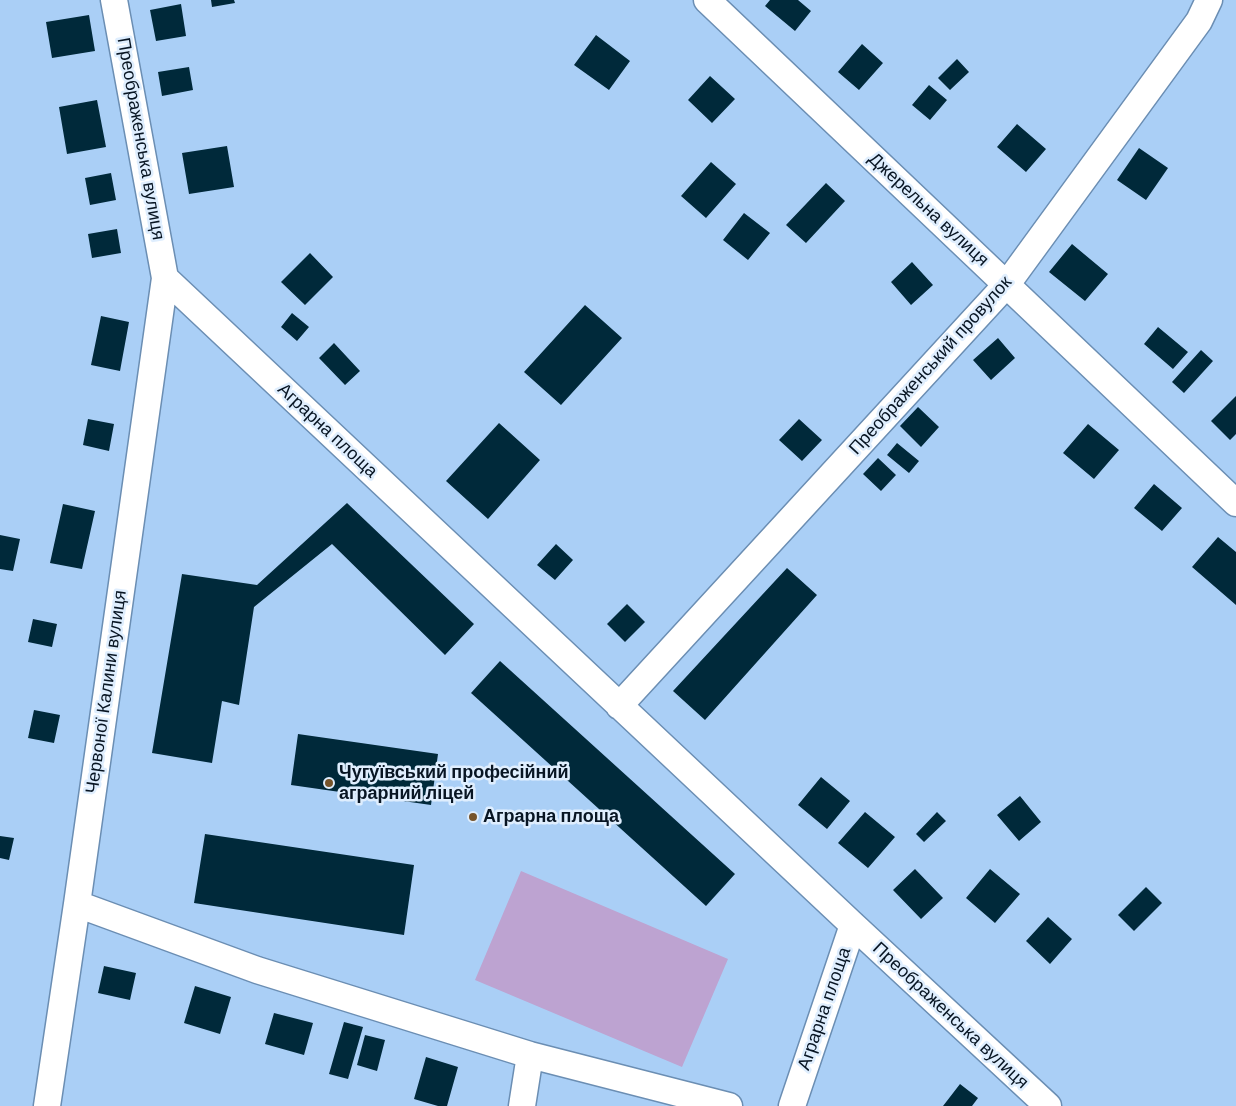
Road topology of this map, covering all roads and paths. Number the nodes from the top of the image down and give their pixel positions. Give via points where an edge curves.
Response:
1 (114, 0) edge
2 (707, 0) edge
3 (1209, 0) edge
4 (165, 278) junction
5 (1007, 284) junction
6 (1236, 503) edge
7 (619, 706) junction
8 (77, 904) junction
9 (853, 925) junction
10 (530, 1055) junction
11 (47, 1106) edge
12 (522, 1106) edge
13 (729, 1106) edge
14 (792, 1106) edge
15 (1048, 1106) edge

1 - 4 street, Преображенська вулиця
2 - 5 street, Джерельна вулиця
3 - 5 street, Преображенський провулок via 1199,21
4 - 7 street, Аграрна площа
4 - 8 street, Червоної Калини вулиця
5 - 6 street, Джерельна вулиця
5 - 7 street, Преображенський провулок
7 - 9 street, Аграрна площа
8 - 10 street via 257,970
8 - 11 street, Червоної Калини вулиця
9 - 14 street, Аграрна площа
9 - 15 street, Преображенська вулиця
10 - 12 street
10 - 13 street

